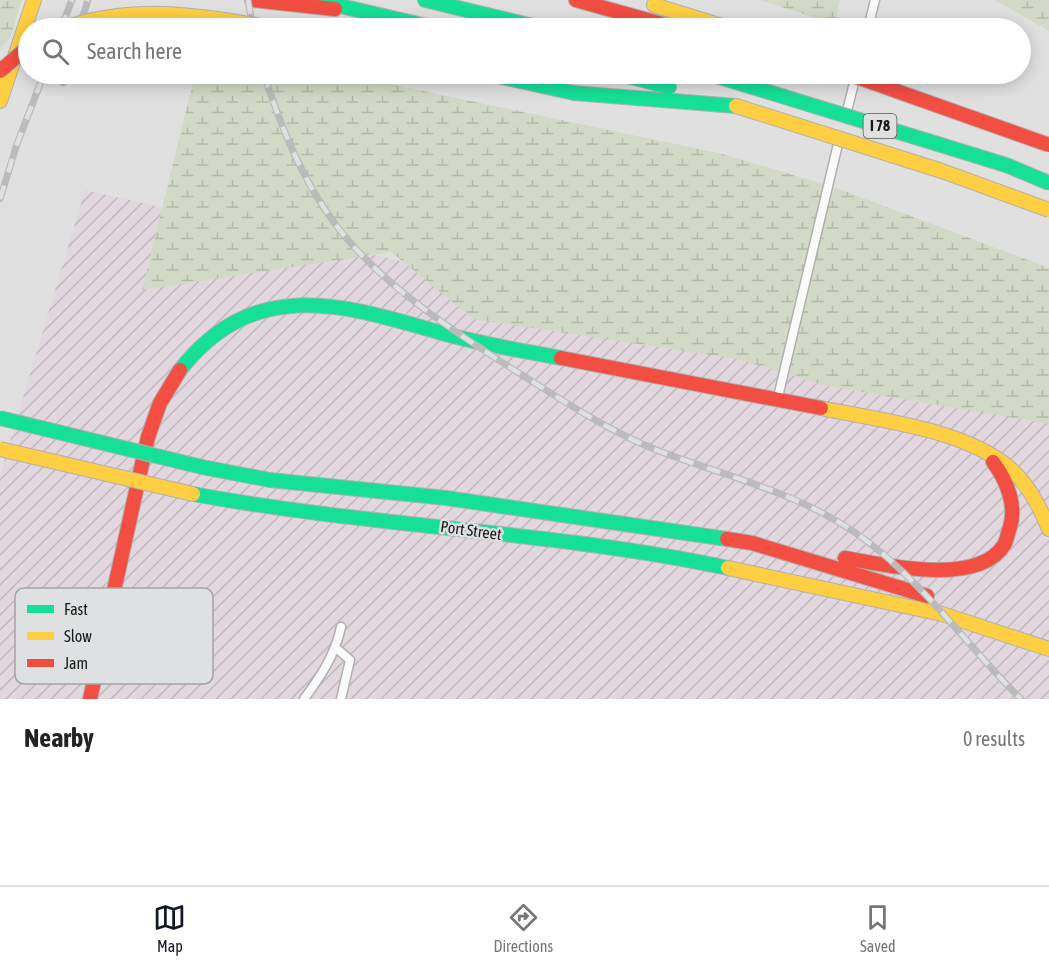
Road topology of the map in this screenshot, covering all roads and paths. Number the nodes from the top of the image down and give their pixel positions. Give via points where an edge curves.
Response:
1 (34, 0) edge
2 (252, 0) edge
3 (315, 0) edge
4 (426, 0) edge
5 (576, 0) edge
6 (640, 0) edge
7 (875, 0) edge
8 (367, 12) junction
9 (28, 18) edge
10 (105, 18) edge
11 (195, 18) edge
12 (392, 18) edge
13 (500, 18) edge
14 (640, 18) edge
15 (697, 18) edge
16 (870, 18) edge
17 (18, 48) edge
18 (18, 56) edge
19 (0, 71) edge
20 (534, 84) edge
21 (656, 84) edge
22 (742, 84) edge
23 (848, 84) edge
24 (878, 84) edge
25 (0, 101) edge
26 (736, 106) junction
27 (1049, 145) edge
28 (1049, 183) edge
29 (1049, 210) edge
30 (778, 397) junction
31 (0, 418) edge
32 (978, 448) junction
33 (0, 449) edge
34 (1049, 529) edge
35 (752, 543) junction
36 (113, 588) edge
37 (990, 615) dead end
38 (342, 627) dead end
39 (336, 648) junction
40 (1049, 649) edge
41 (93, 684) edge
42 (90, 699) edge
43 (304, 699) edge
44 (341, 699) edge

1 - 9 main road
2 - 8 main road
3 - 8 main road
4 - 13 main road
5 - 14 main road
6 - 15 main road
7 - 16 lane
8 - 12 main road
10 - 11 main road, bridge via 157,13
17 - 25 main road
18 - 19 main road, bridge
20 - 26 main road via 574,93
21 - 26 main road, I 78
22 - 28 main road, I 78, bridge via 994,162
23 - 30 lane
24 - 27 main road, bridge
26 - 29 main road, I 78, bridge via 942,171
30 - 32 main road via 933,433
30 - 36 main road via 465,338 339,305 303,304 268,310 234,324 212,339 192,356 170,385 150,434
31 - 35 main road, Port Street, bridge via 270,480 457,500
32 - 34 main road via 1006,464 1024,482 1039,503
32 - 35 main road via 1005,480 1012,513 1011,529 1004,543 977,565 951,571 922,569
33 - 40 main road, Port Street, bridge via 262,507 471,529 712,565 942,614
35 - 37 main road, Port Street
38 - 39 lane
39 - 43 lane
39 - 44 lane via 350,660
41 - 42 main road

